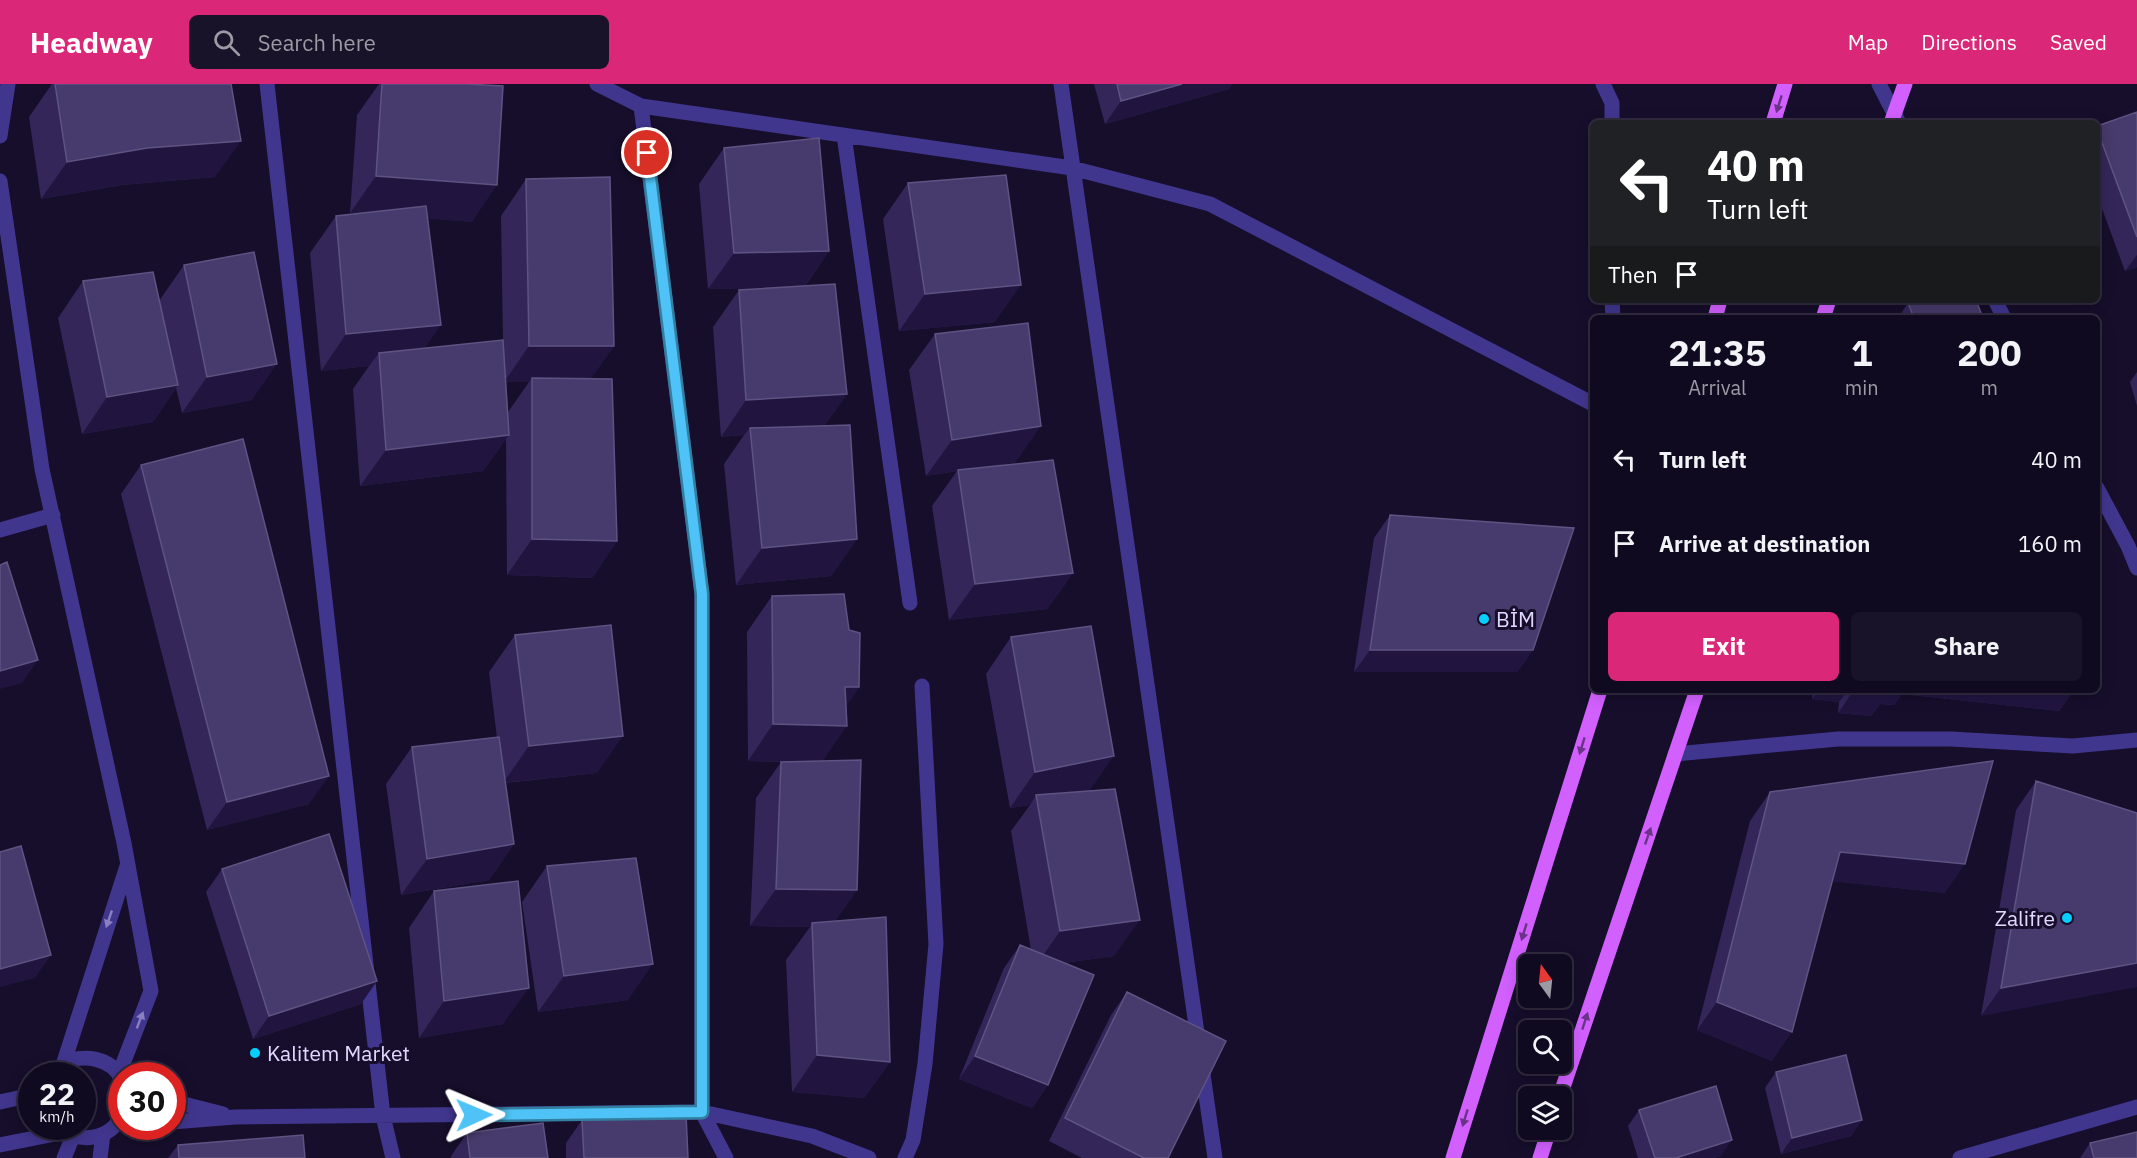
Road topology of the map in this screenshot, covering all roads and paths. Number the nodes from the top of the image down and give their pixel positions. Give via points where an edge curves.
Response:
1 (8, 84) edge
2 (267, 84) edge
3 (597, 84) edge
4 (1061, 84) edge
5 (1603, 84) edge
6 (1785, 84) edge
7 (1879, 84) edge
8 (1905, 84) edge
9 (641, 106) junction
10 (1612, 120) edge
11 (1774, 120) edge
12 (1895, 120) edge
13 (843, 135) junction
14 (0, 136) edge
15 (1072, 168) junction
16 (0, 181) edge
17 (1590, 402) edge
18 (2100, 493) edge
19 (52, 515) junction
20 (0, 530) edge
21 (2133, 544) edge
22 (2137, 568) edge
23 (910, 603) dead end
24 (922, 686) dead end
25 (1599, 693) edge
26 (1696, 693) edge
27 (2137, 740) edge
28 (1675, 754) junction
29 (128, 864) junction
30 (61, 1062) edge
31 (72, 1062) edge
32 (125, 1062) edge
33 (108, 1064) edge
34 (1563, 1086) edge
35 (18, 1098) edge
36 (0, 1102) edge
37 (186, 1105) edge
38 (2137, 1107) edge
39 (702, 1112) junction
40 (383, 1116) junction
41 (235, 1117) junction
42 (186, 1121) edge
43 (24, 1140) edge
44 (65, 1140) edge
45 (109, 1140) edge
46 (1546, 1140) edge
47 (0, 1145) edge
48 (64, 1158) edge
49 (100, 1158) edge
50 (393, 1158) edge
51 (726, 1158) edge
52 (869, 1158) edge
53 (905, 1158) edge
54 (1215, 1158) edge
55 (1453, 1158) edge
56 (1540, 1158) edge
57 (1960, 1158) edge

1 - 14 street
2 - 40 street
3 - 9 street
4 - 15 street
5 - 10 street via 1612,103
6 -> 11 main road
7 - 12 street
8 - 12 main road
9 - 13 street
9 - 39 street via 702,594
13 - 15 street
13 - 23 street
15 - 17 street via 1210,204
15 - 54 street
16 - 19 street
18 - 21 street
19 - 20 street
19 - 29 street
21 - 22 street
24 - 53 street via 936,944 925,1064 913,1140
25 -> 55 main road
26 - 28 main road
27 - 28 street via 2073,746 1951,739 1838,739
34 -> 28 main road
29 -> 30 street
32 -> 29 street via 151,991
31 - 33 street via 93,1058
35 - 36 street
37 - 41 street
38 - 57 street
39 - 40 street
39 - 51 street
39 - 52 street via 812,1136
40 - 41 street
40 - 50 street
41 - 42 street
43 - 47 street
44 - 48 street
45 - 49 street
46 - 56 main road

